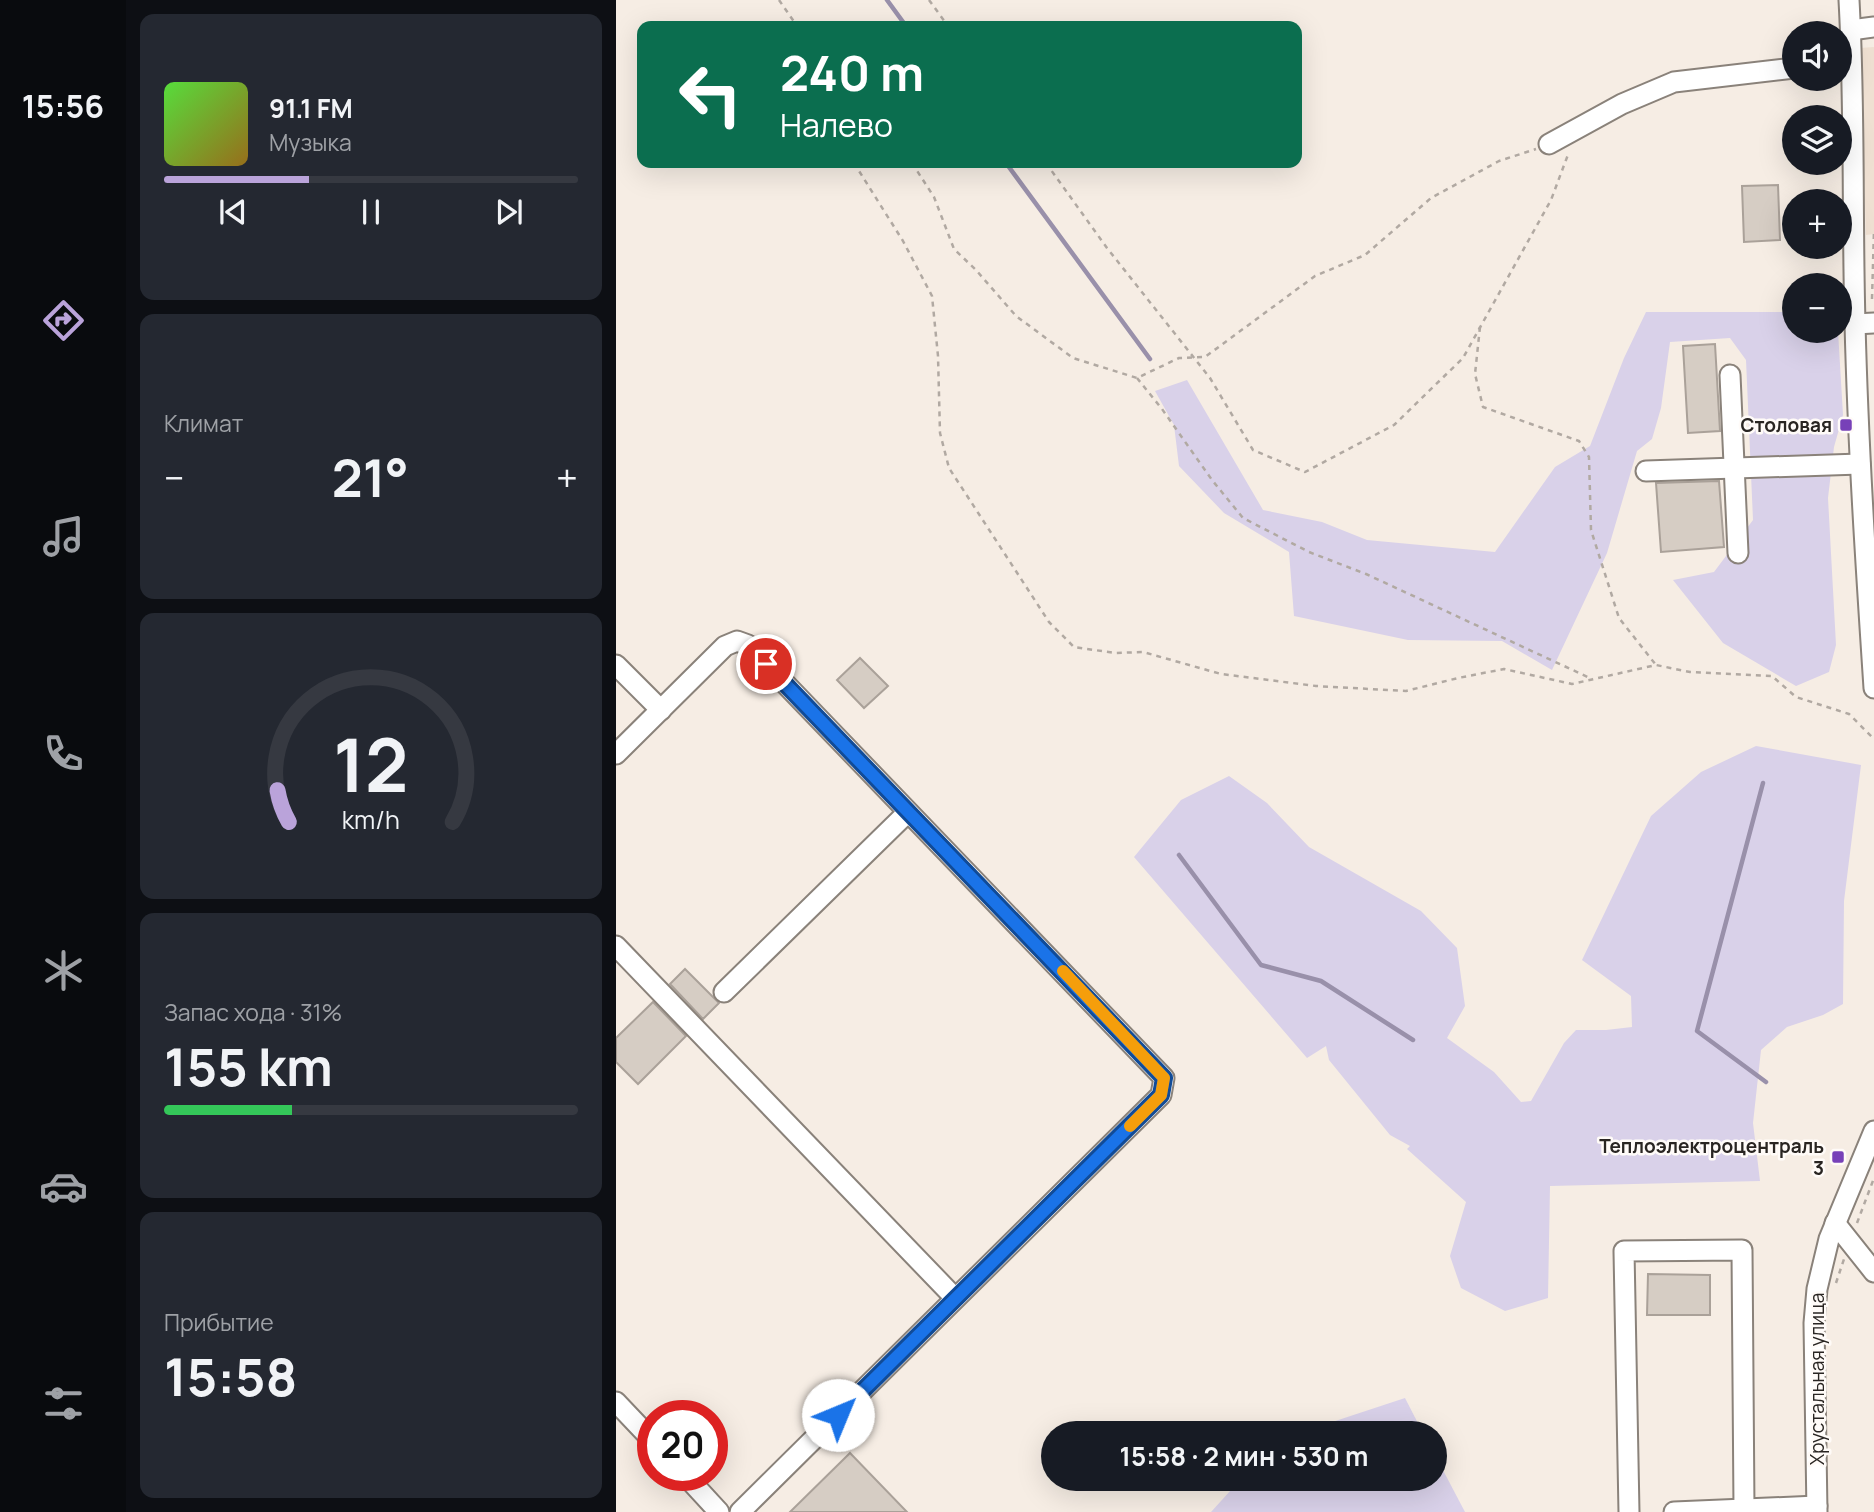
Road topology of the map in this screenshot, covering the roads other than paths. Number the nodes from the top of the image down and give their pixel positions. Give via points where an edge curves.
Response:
1 (1849, 0) edge
2 (1850, 21) edge
3 (1874, 27) edge
4 (1852, 30) edge
5 (1782, 69) edge
6 (1848, 91) edge
7 (1549, 144) road end
8 (1867, 323) edge
9 (1730, 375) dead end
10 (1860, 464) junction
11 (1734, 469) junction
12 (1646, 471) dead end
13 (1738, 552) dead end
14 (616, 665) edge
15 (1874, 688) edge
16 (661, 710) junction
17 (616, 754) edge
18 (908, 812) junction
19 (616, 946) edge
20 (724, 992) dead end
21 (1874, 1131) edge
22 (1835, 1223) junction
23 (1874, 1272) edge
24 (955, 1298) junction
25 (616, 1402) edge
26 (637, 1424) edge
27 (700, 1491) edge
28 (1744, 1509) junction
29 (1817, 1509) edge
30 (719, 1512) edge
31 (740, 1512) edge
32 (1629, 1512) edge
33 (1674, 1512) edge

1 - 2 street
3 - 4 street
5 - 7 street via 1674,82
6 - 8 street
8 - 10 street
9 - 11 street
10 - 11 street
10 - 15 street
11 - 12 street
11 - 13 street
14 - 16 street
16 - 17 street
16 - 18 street via 726,646 737,641 748,646
18 - 20 street
18 - 24 street via 1164,1078 1161,1095
19 - 24 street
21 - 22 street, Хрустальная улица
22 - 23 street
22 - 29 street, Хрустальная улица via 1814,1306
24 - 31 street
25 - 26 street
27 - 30 street
28 - 29 street
28 - 32 street via 1742,1250 1624,1251
28 - 33 street

